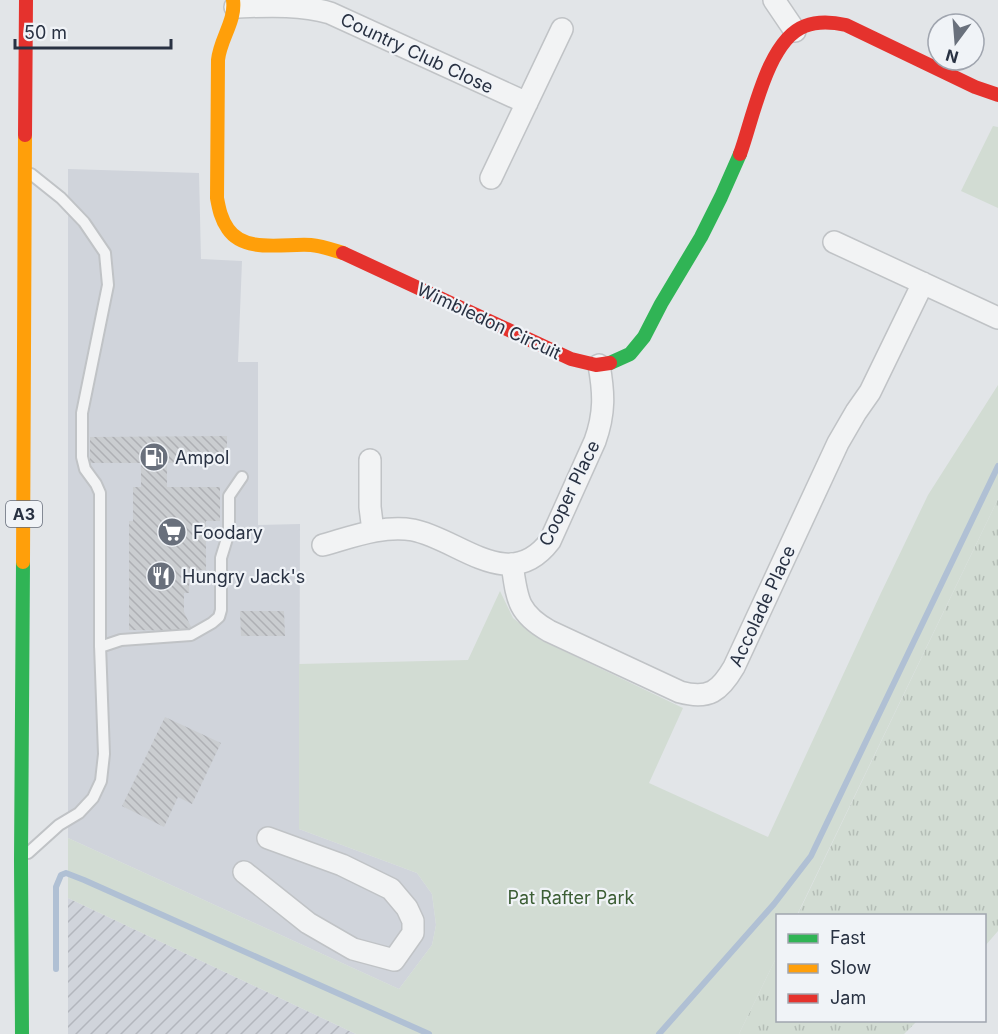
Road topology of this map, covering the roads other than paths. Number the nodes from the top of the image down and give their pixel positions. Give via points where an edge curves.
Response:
1 (26, 0) edge
2 (774, 0) edge
3 (234, 4) edge
4 (562, 29) dead end
5 (795, 31) junction
6 (998, 95) edge
7 (527, 103) junction
8 (24, 168) junction
9 (492, 178) dead end
10 (834, 243) dead end
11 (923, 283) junction
12 (998, 318) edge
13 (599, 365) junction
14 (370, 460) dead end
15 (242, 477) dead end
16 (373, 531) junction
17 (323, 545) dead end
18 (512, 564) junction
19 (100, 647) junction
20 (268, 838) dead end
21 (21, 860) junction
22 (244, 872) dead end
23 (22, 1034) edge

1 - 8 main road, A3
2 - 5 street
3 - 7 street, Country Club Close via 330,13
3 - 13 main road, Wimbledon Circuit via 218,52 217,198 223,224 231,234 252,244 313,245 342,252 562,355
4 - 7 street
5 - 6 main road via 821,21 846,25
5 - 13 main road via 779,50 764,81 736,164 645,337 629,355
7 - 9 street
8 - 19 lane via 84,222 105,253 108,285 82,413 82,457 100,493
8 - 21 main road, A3
10 - 11 street
11 - 12 street
11 - 18 street, Accolade Place via 870,392 838,443 734,667 715,691 699,695 680,692 549,632 528,616 520,604
13 - 18 street, Cooper Place via 603,410 595,441 550,541 538,554
14 - 16 street
15 - 19 lane via 229,496 219,617 191,635 120,640
16 - 17 street
16 - 18 street via 414,530 491,562
19 - 21 lane via 104,754 100,781 93,798 79,813 59,825
20 - 22 street via 342,865 391,889 407,908 413,933 394,960 353,949 308,923
21 - 23 main road, A3

